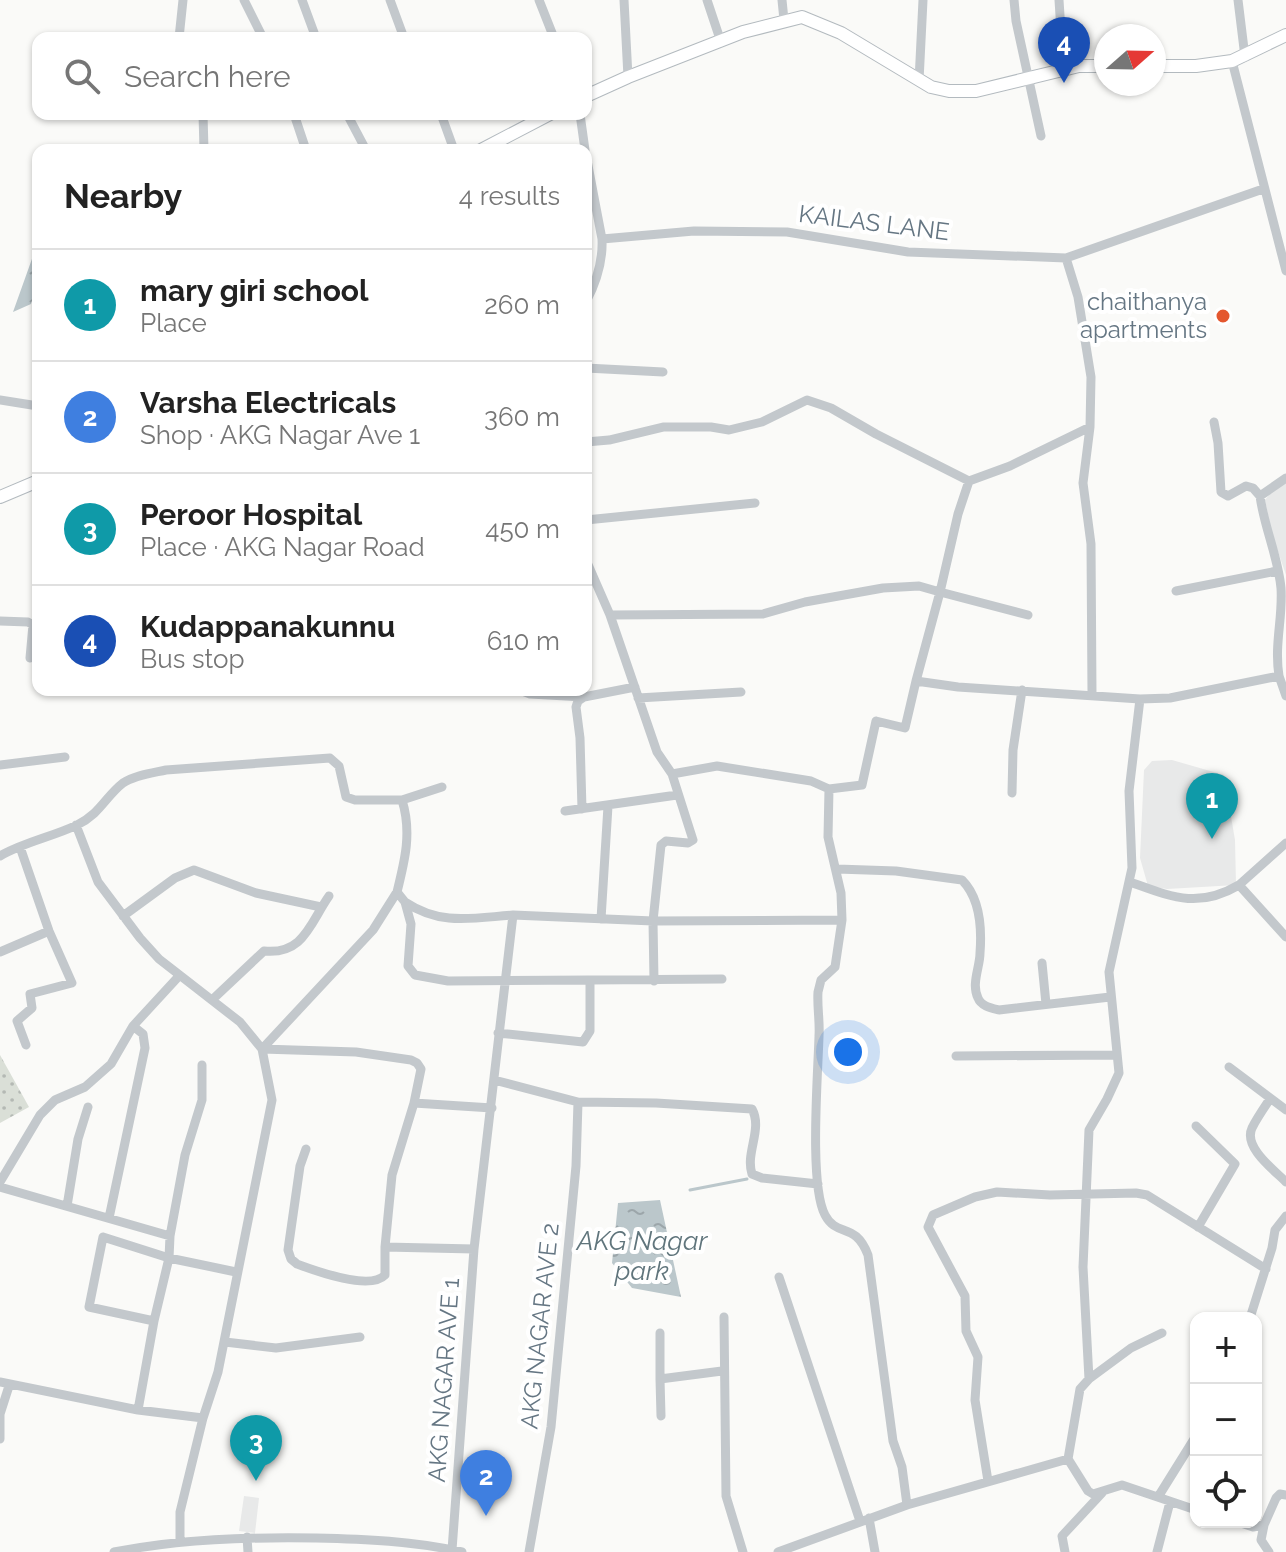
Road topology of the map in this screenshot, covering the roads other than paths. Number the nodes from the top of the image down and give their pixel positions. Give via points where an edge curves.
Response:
1 (183, 0) edge
2 (244, 0) edge
3 (302, 0) edge
4 (390, 0) edge
5 (539, 0) edge
6 (624, 0) edge
7 (707, 0) edge
8 (782, 0) edge
9 (923, 0) edge
10 (1014, 0) edge
11 (1059, 0) edge
12 (1238, 0) edge
13 (784, 20) junction
14 (180, 32) edge
15 (260, 32) edge
16 (314, 32) edge
17 (402, 32) edge
18 (552, 32) edge
19 (1286, 35) edge
20 (721, 42) junction
21 (1238, 59) junction
22 (1166, 66) edge
23 (1094, 67) edge
24 (1070, 68) junction
25 (628, 77) junction
26 (1027, 78) junction
27 (919, 81) junction
28 (592, 93) edge
29 (203, 120) edge
30 (296, 120) edge
31 (350, 120) edge
32 (444, 120) edge
33 (538, 120) edge
34 (581, 120) edge
35 (1041, 136) dead end
36 (204, 144) edge
37 (304, 144) edge
38 (363, 144) edge
39 (453, 144) edge
40 (492, 144) edge
41 (585, 144) edge
42 (592, 185) edge
43 (1263, 189) junction
44 (1286, 222) edge
45 (1275, 224) junction
46 (602, 239) junction
47 (1066, 258) junction
48 (1286, 271) edge
49 (592, 292) edge
50 (592, 368) edge
51 (663, 372) dead end
52 (0, 400) edge
53 (32, 405) edge
54 (1214, 422) dead end
55 (1090, 427) junction
56 (592, 441) edge
57 (1286, 478) edge
58 (969, 481) junction
59 (32, 484) edge
60 (1260, 496) junction
61 (0, 497) edge
62 (755, 503) dead end
63 (592, 519) edge
64 (1277, 571) junction
65 (592, 574) edge
66 (1176, 591) dead end
67 (940, 592) junction
68 (610, 615) junction
69 (1028, 615) dead end
70 (0, 621) edge
71 (32, 624) edge
72 (32, 636) edge
73 (30, 658) dead end
74 (1279, 676) junction
75 (916, 681) junction
76 (635, 687) junction
77 (1022, 690) junction
78 (741, 692) dead end
79 (592, 695) edge
80 (1092, 695) junction
81 (566, 696) edge
82 (589, 696) edge
83 (1286, 696) edge
84 (584, 697) junction
85 (638, 698) junction
86 (1140, 699) junction
87 (65, 757) dead end
88 (0, 765) edge
89 (672, 774) junction
90 (442, 787) dead end
91 (829, 789) junction
92 (1012, 793) dead end
93 (677, 795) junction
94 (402, 800) junction
95 (608, 806) junction
96 (582, 809) junction
97 (565, 811) dead end
98 (76, 825) junction
99 (1286, 843) edge
100 (20, 847) junction
101 (0, 856) edge
102 (837, 869) junction
103 (1130, 882) junction
104 (1239, 885) junction
105 (397, 892) junction
106 (329, 896) dead end
107 (405, 902) junction
108 (321, 907) junction
109 (513, 915) junction
110 (123, 916) junction
111 (601, 919) junction
112 (842, 920) junction
113 (653, 921) junction
114 (49, 931) junction
115 (1286, 937) edge
116 (0, 952) edge
117 (1042, 963) dead end
118 (179, 976) junction
119 (505, 978) junction
120 (722, 979) dead end
121 (590, 980) junction
122 (654, 981) junction
123 (1110, 997) junction
124 (213, 999) junction
125 (1046, 1004) junction
126 (133, 1026) junction
127 (498, 1033) junction
128 (26, 1045) dead end
129 (262, 1049) junction
130 (1116, 1055) junction
131 (956, 1056) dead end
132 (202, 1065) dead end
133 (1229, 1067) dead end
134 (494, 1080) junction
135 (1270, 1099) junction
136 (578, 1102) junction
137 (414, 1103) junction
138 (88, 1107) dead end
139 (492, 1108) junction
140 (1286, 1110) edge
141 (1196, 1126) dead end
142 (306, 1149) dead end
143 (1286, 1182) edge
144 (0, 1184) edge
145 (818, 1184) junction
146 (1087, 1195) junction
147 (67, 1206) junction
148 (1286, 1216) edge
149 (109, 1218) junction
150 (1198, 1227) junction
151 (170, 1236) junction
152 (385, 1247) junction
153 (474, 1249) junction
154 (169, 1258) junction
155 (1266, 1269) junction
156 (236, 1272) junction
157 (779, 1277) dead end
158 (1252, 1312) edge
159 (724, 1317) dead end
160 (154, 1321) junction
161 (660, 1333) dead end
162 (1162, 1333) dead end
163 (360, 1337) dead end
164 (225, 1342) junction
165 (722, 1371) junction
166 (660, 1379) junction
167 (1089, 1379) junction
168 (4, 1384) edge
169 (138, 1410) junction
170 (661, 1416) dead end
171 (203, 1418) junction
172 (0, 1439) edge
173 (1190, 1446) edge
174 (1068, 1459) junction
175 (988, 1481) junction
176 (1102, 1493) junction
177 (1286, 1495) edge
178 (1158, 1497) junction
179 (1170, 1502) junction
180 (907, 1505) junction
181 (1190, 1508) edge
182 (865, 1520) junction
183 (1264, 1525) joint
184 (247, 1537) junction
185 (180, 1541) junction
186 (150, 1548) edge
187 (457, 1551) edge
188 (114, 1552) edge
189 (248, 1552) edge
190 (529, 1552) edge
191 (743, 1552) edge
192 (778, 1552) edge
193 (875, 1552) edge
194 (1065, 1552) edge
195 (1157, 1552) edge
196 (1269, 1552) edge

1 - 14 street
2 - 15 street
3 - 16 street
4 - 17 street
5 - 18 street
6 - 25 street
7 - 20 street
8 - 13 street
9 - 27 street
10 - 26 street
11 - 24 street
12 - 21 street
13 - 20 main road
13 - 27 main road via 815,21
19 - 21 main road
20 - 25 main road
21 - 22 main road
21 - 43 street
23 - 24 main road
24 - 26 main road
25 - 28 main road
26 - 27 main road via 976,91 949,91
26 - 35 street
29 - 36 street
30 - 37 street
31 - 38 street
32 - 39 street
33 - 40 main road
34 - 41 street
42 - 46 street
43 - 45 street
43 - 47 street, KAILAS LANE
44 - 45 street
45 - 48 street
46 - 47 street, KAILAS LANE via 694,231 787,232 908,252
46 - 49 street
47 - 55 street via 1089,350
50 - 51 street
52 - 53 street
54 - 60 street via 1221,492 1228,496 1246,486
55 - 58 street
55 - 80 street via 1083,483 1091,544
56 - 58 street via 663,427 729,430 762,422 807,400
57 - 60 street
58 - 67 street
59 - 61 main road
60 - 64 street
62 - 63 street
64 - 66 street
64 - 74 street
65 - 68 street
67 - 68 street via 919,586 883,588 763,614
67 - 69 street
67 - 75 street
68 - 76 street
70 - 71 street
72 - 73 street
74 - 83 street
74 - 86 street
75 - 77 street
75 - 91 street via 905,728 876,721 862,785
76 - 79 street
76 - 85 street
77 - 80 street
77 - 92 street
78 - 85 street
80 - 86 street
81 - 84 street
82 - 84 street
84 - 96 street via 576,707
85 - 89 street via 657,752
86 - 103 street via 1129,791
87 - 88 street
89 - 91 street via 717,766 811,781
89 - 93 street
90 - 94 street
91 - 102 street via 828,837
93 - 95 street
93 - 113 street via 693,840 661,845
94 - 98 street via 346,797 339,766 330,758 277,760 141,776 124,782 98,812
94 - 105 street via 407,850
95 - 96 street
95 - 111 street
96 - 97 street
98 - 100 street
98 - 110 street via 98,882
99 - 104 street
100 - 101 street
100 - 114 street
102 - 112 street
102 - 125 street via 962,880 975,896 979,920 978,999 999,1010
103 - 104 street via 1194,900
103 - 123 street via 1111,957
104 - 115 street
105 - 107 street
105 - 129 street via 373,930
106 - 108 street
107 - 109 street via 446,919
107 - 119 street via 411,924 408,966 415,975 448,981
108 - 110 street via 256,893 194,870
108 - 124 street via 289,949 264,951
109 - 111 street
109 - 119 street
110 - 118 street
111 - 113 street
112 - 113 street
112 - 145 street via 835,967 821,980 818,992
113 - 122 street
114 - 116 street
114 - 128 street via 72,983 30,994 32,1008 17,1021
117 - 125 street
118 - 124 street
118 - 126 street
119 - 121 street
119 - 127 street
120 - 122 street
121 - 122 street
121 - 127 street via 590,1031 583,1042
123 - 125 street
123 - 130 street
124 - 129 street
126 - 144 street via 111,1064 40,1115
126 - 149 street via 143,1034 145,1048
127 - 134 street
129 - 137 street via 411,1060 421,1069
129 - 156 street via 272,1100
130 - 131 street
130 - 146 street via 1116,1082 1089,1130
132 - 151 street via 202,1100
133 - 135 street
134 - 136 street
134 - 139 street
135 - 140 street
135 - 143 street via 1250,1138
136 - 145 street via 752,1109 757,1120 749,1161 752,1174
136 - 190 street, AKG NAGAR AVE 2 via 551,1427
137 - 139 street
137 - 152 street via 392,1175
138 - 147 street
139 - 153 street
141 - 150 street via 1235,1164
142 - 152 street via 288,1250 291,1259 366,1283 385,1275
144 - 147 street
145 - 180 street via 826,1218 856,1234 868,1255
146 - 150 street via 1147,1195
146 - 167 street via 1083,1267
146 - 175 street via 997,1192 938,1211 929,1220 965,1296 965,1324 978,1357 975,1400
147 - 149 street
148 - 155 street via 1275,1230
149 - 151 street
150 - 155 street
151 - 154 street
152 - 153 street, AKG NAGAR AVE 1
153 - 187 street, AKG NAGAR AVE 1
154 - 156 street
154 - 160 street
154 - 160 street via 103,1237 99,1251 89,1307
155 - 158 street
156 - 164 street
157 - 182 street
159 - 165 street
160 - 169 street
161 - 166 street
162 - 167 street
163 - 164 street via 276,1348
164 - 171 street
165 - 166 street
165 - 191 street via 726,1496
166 - 170 street
167 - 174 street via 1080,1389
168 - 169 street
168 - 172 street
169 - 171 street
171 - 185 street via 180,1512
173 - 178 street
174 - 175 street
174 - 176 street via 1088,1491
175 - 180 street
176 - 178 street via 1122,1485
176 - 194 street via 1062,1536
177 - 183 street via 1276,1498
178 - 179 street
179 - 181 street
179 - 195 street
180 - 182 street
182 - 192 street
182 - 193 street
183 - 196 street via 1261,1540
184 - 185 street
184 - 187 street via 369,1539
184 - 189 street
185 - 186 street
186 - 188 street

